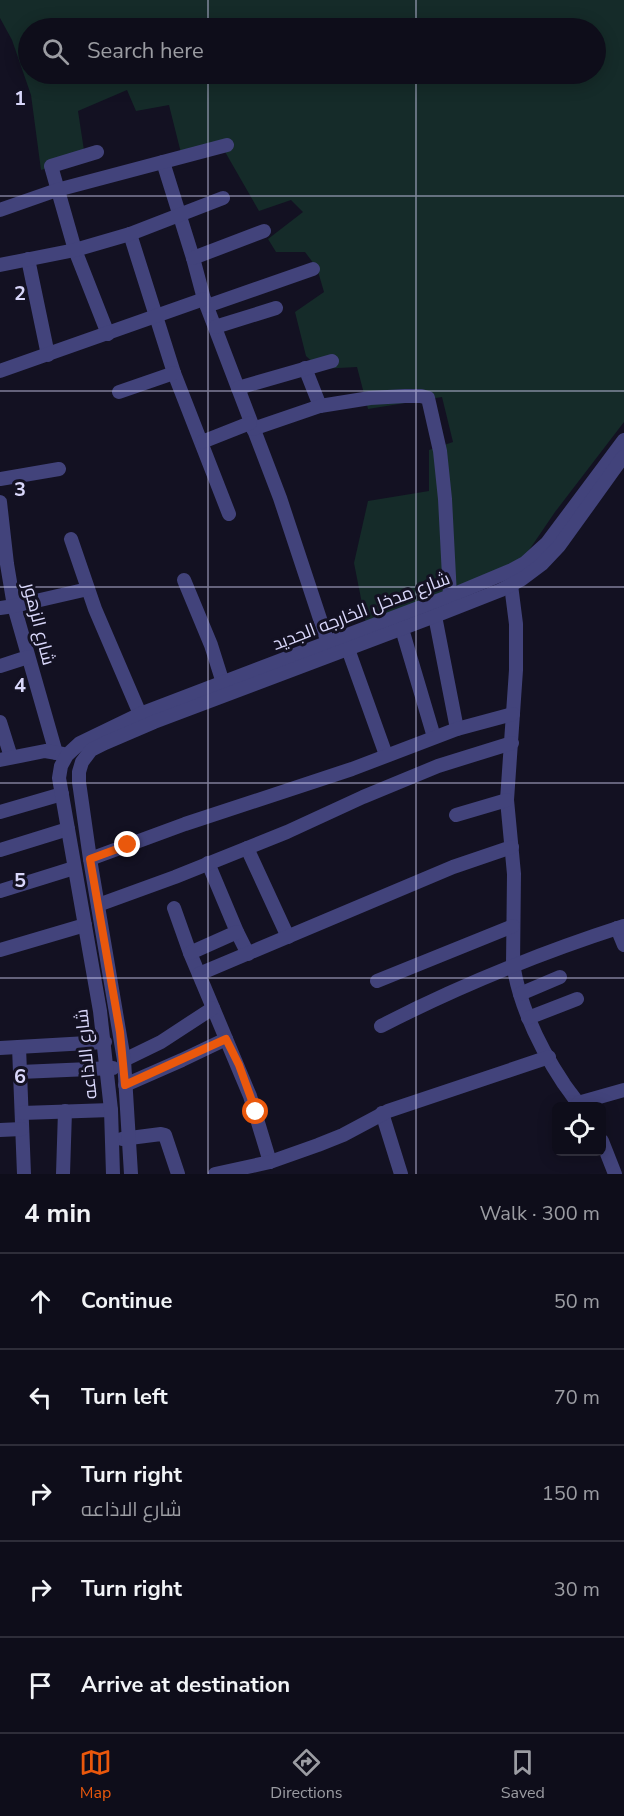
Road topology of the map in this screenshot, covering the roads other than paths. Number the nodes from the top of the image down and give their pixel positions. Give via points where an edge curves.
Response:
1 (227, 145) dead end
2 (97, 152) dead end
3 (163, 162) junction
4 (57, 190) junction
5 (222, 198) dead end
6 (0, 210) edge
7 (179, 214) junction
8 (264, 231) dead end
9 (130, 234) junction
10 (75, 250) junction
11 (194, 258) junction
12 (28, 259) junction
13 (0, 265) edge
14 (312, 269) dead end
15 (206, 302) junction
16 (276, 308) dead end
17 (156, 316) junction
18 (215, 327) junction
19 (108, 334) junction
20 (48, 355) junction
21 (332, 361) dead end
22 (305, 368) junction
23 (0, 371) edge
24 (174, 373) junction
25 (238, 388) junction
26 (119, 392) dead end
27 (320, 406) junction
28 (252, 426) junction
29 (624, 440) edge
30 (202, 442) junction
31 (624, 455) edge
32 (59, 469) dead end
33 (0, 479) edge
34 (0, 502) edge
35 (229, 514) dead end
36 (2, 530) edge
37 (71, 539) dead end
38 (3, 564) edge
39 (184, 580) dead end
40 (511, 585) junction
41 (88, 589) junction
42 (450, 596) junction
43 (7, 607) edge
44 (435, 616) junction
45 (402, 629) junction
46 (328, 643) junction
47 (348, 649) junction
48 (28, 657) junction
49 (0, 666) edge
50 (223, 682) junction
51 (140, 714) junction
52 (513, 714) junction
53 (0, 722) edge
54 (457, 729) junction
55 (434, 737) junction
56 (512, 743) junction
57 (62, 754) junction
58 (386, 755) junction
59 (5, 758) edge
60 (82, 762) junction
61 (62, 794) junction
62 (507, 800) junction
63 (0, 812) edge
64 (456, 815) dead end
65 (68, 829) junction
66 (512, 847) junction
67 (247, 848) junction
68 (0, 850) edge
69 (90, 859) junction
70 (208, 863) junction
71 (74, 868) junction
72 (0, 891) edge
73 (98, 905) junction
74 (174, 908) dead end
75 (85, 925) junction
76 (513, 926) junction
77 (620, 927) edge
78 (237, 932) junction
79 (288, 937) junction
80 (624, 945) edge
81 (1, 948) edge
82 (190, 953) junction
83 (248, 954) junction
84 (513, 964) junction
85 (199, 974) junction
86 (560, 977) dead end
87 (377, 981) dead end
88 (520, 994) junction
89 (577, 999) dead end
90 (213, 1008) junction
91 (528, 1018) junction
92 (381, 1026) dead end
93 (226, 1039) junction
94 (105, 1042) junction
95 (0, 1047) edge
96 (19, 1047) junction
97 (549, 1057) junction
98 (124, 1064) junction
99 (106, 1069) junction
100 (20, 1072) junction
101 (125, 1085) junction
102 (624, 1090) edge
103 (577, 1102) edge
104 (588, 1102) edge
105 (111, 1110) junction
106 (65, 1112) junction
107 (22, 1113) junction
108 (382, 1113) junction
109 (0, 1130) edge
110 (22, 1130) junction
111 (128, 1139) junction
112 (112, 1140) junction
113 (606, 1151) edge
114 (270, 1162) junction
115 (24, 1174) edge
116 (63, 1174) edge
117 (113, 1174) edge
118 (131, 1174) edge
119 (178, 1174) edge
120 (214, 1174) edge
121 (401, 1174) edge
122 (615, 1174) edge

1 - 3 street
2 - 4 street via 51,166
3 - 4 street
3 - 7 street
4 - 6 street
4 - 10 street
5 - 7 street
7 - 9 street
7 - 11 street
8 - 11 street
9 - 10 street
9 - 17 street
10 - 12 street
10 - 19 street
11 - 15 street
12 - 13 street
12 - 20 street
14 - 15 street
15 - 17 street
15 - 18 street
16 - 18 street
17 - 19 street
17 - 24 street
18 - 25 street
19 - 20 street
20 - 23 street
21 - 22 street
22 - 25 street
22 - 27 street
24 - 26 street
24 - 30 street
25 - 28 street
27 - 28 street
27 - 42 street via 370,398 428,398 440,451
28 - 30 street
28 - 46 street
29 - 42 street, شارع مدخل الخارجه الجديد via 557,531 536,553 512,570
30 - 35 street
31 - 40 street, شارع مدخل الخارجه الجديد via 551,555
32 - 33 street
34 - 36 street, شارع الزهور
36 - 38 street, شارع الزهور
37 - 41 street
38 - 43 street, شارع الزهور
39 - 50 street
40 - 44 street, شارع مدخل الخارجه الجديد
40 - 52 street via 516,624
41 - 43 street
41 - 51 street
42 - 46 street, شارع مدخل الخارجه الجديد
43 - 48 street, شارع الزهور
44 - 45 street, شارع مدخل الخارجه الجديد
44 - 54 street
45 - 47 street, شارع مدخل الخارجه الجديد
45 - 55 street
46 - 50 street, شارع مدخل الخارجه الجديد
47 - 58 street
47 - 60 street, شارع مدخل الخارجه الجديد via 154,722 91,750
48 - 49 street
48 - 57 street, شارع الزهور
50 - 51 street, شارع مدخل الخارجه الجديد
51 - 57 street, شارع مدخل الخارجه الجديد
52 - 54 street
52 - 56 street
53 - 59 street
54 - 55 street
55 - 58 street
56 - 62 street
56 - 67 street via 414,776
57 - 59 street via 45,751
57 - 60 street
57 - 61 street, شارع الاذاعه
58 - 69 street
60 - 69 street, شارع الاذاعه via 79,772
61 - 63 street
61 - 65 street, شارع الاذاعه
62 - 64 street
62 - 66 street
65 - 68 street
65 - 71 street, شارع الاذاعه
66 - 76 street
66 - 79 street via 453,867
67 - 70 street
67 - 79 street
69 - 73 street, شارع الاذاعه
70 - 73 street
70 - 78 street
71 - 72 street
71 - 75 street, شارع الاذاعه
73 - 98 street, شارع الاذاعه
74 - 82 street
75 - 81 street
75 - 94 street, شارع الاذاعه
76 - 84 street
76 - 87 street
77 - 80 street
77 - 84 street
78 - 82 street
78 - 83 street
79 - 83 street
82 - 85 street
83 - 85 street
84 - 88 street
84 - 92 street
85 - 90 street
86 - 88 street
88 - 91 street
89 - 91 street
90 - 93 street
90 - 98 street
91 - 97 street
93 - 101 street
93 - 114 street via 250,1096
94 - 96 street
94 - 99 street, شارع الاذاعه
95 - 96 street
96 - 100 street
97 - 103 street
97 - 108 street
98 - 99 street
98 - 101 street, شارع الاذاعه
99 - 100 street
99 - 105 street, شارع الاذاعه
100 - 107 street
101 - 111 street, شارع الاذاعه
102 - 104 street
105 - 106 street
105 - 112 street, شارع الاذاعه
106 - 107 street
106 - 116 street
107 - 110 street
108 - 114 street via 343,1135
108 - 121 street
109 - 110 street
110 - 115 street
111 - 112 street
111 - 118 street, شارع الاذاعه
111 - 119 street via 165,1135
112 - 117 street, شارع الاذاعه
113 - 122 street
114 - 120 street

